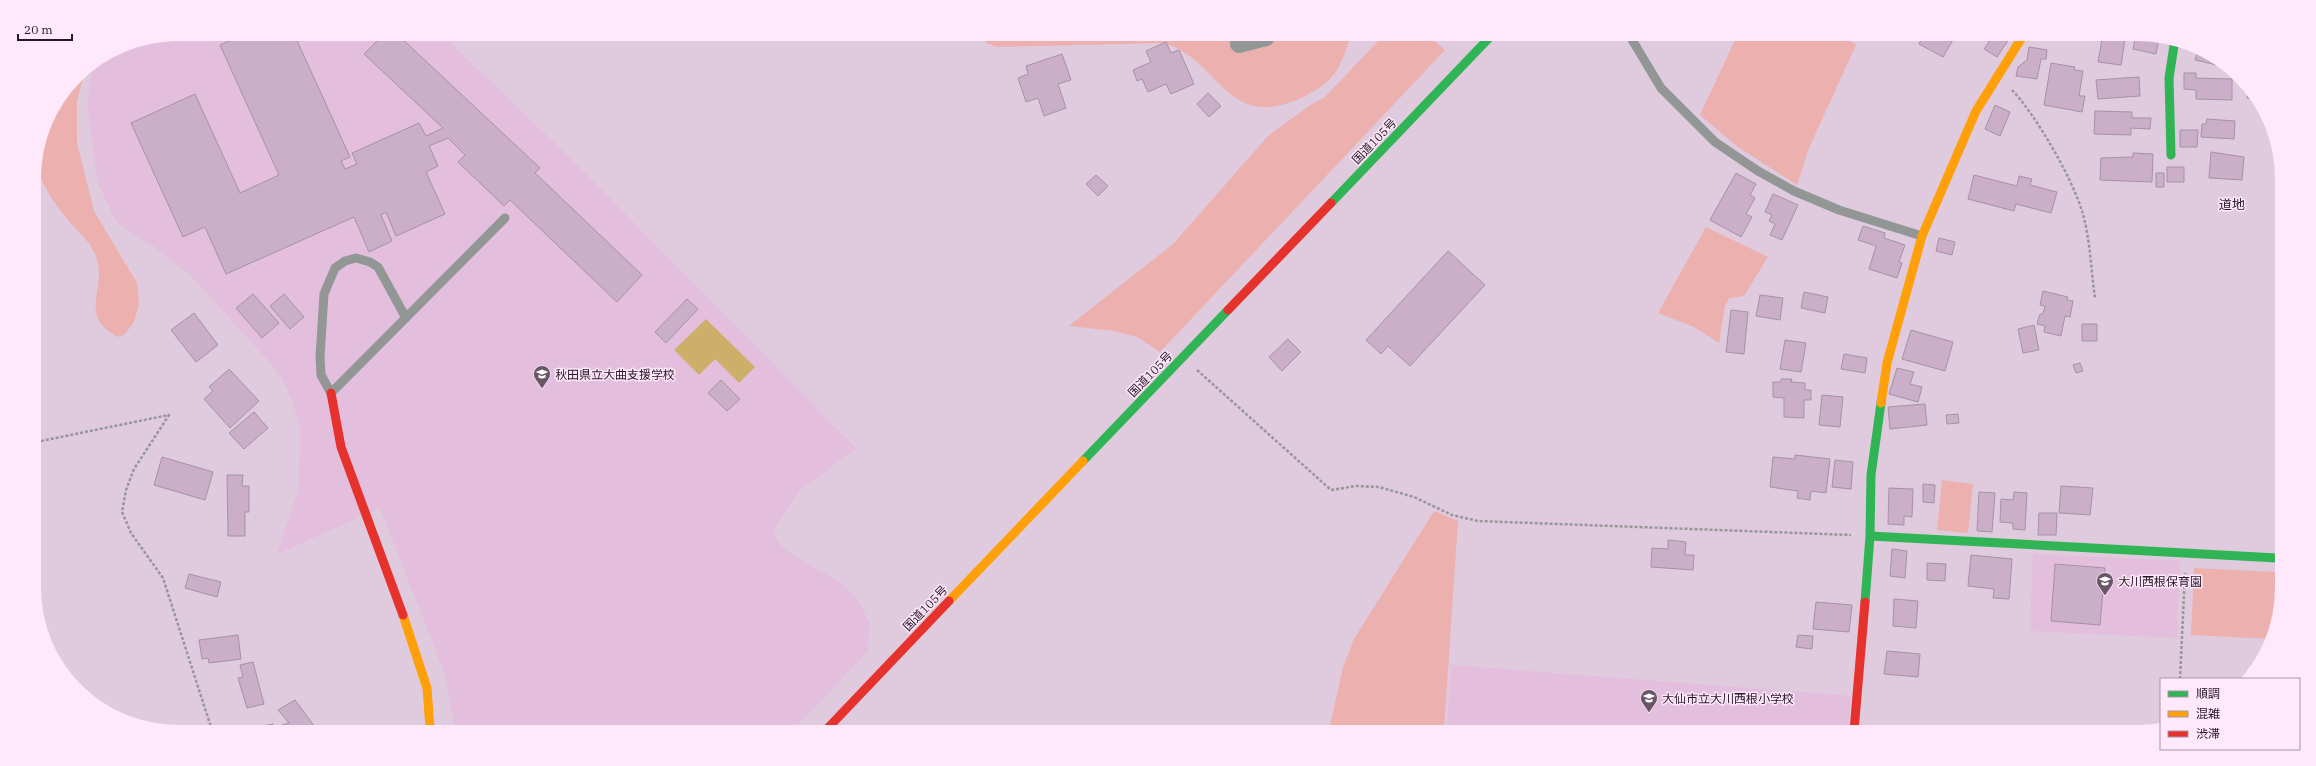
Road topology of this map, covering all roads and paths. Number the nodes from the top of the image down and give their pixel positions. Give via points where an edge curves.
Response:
1 (1250, 41) edge
2 (1486, 41) edge
3 (1633, 41) edge
4 (2020, 41) edge
5 (1238, 44) dead end
6 (2174, 46) edge
7 (1998, 75) junction
8 (2171, 155) dead end
9 (505, 218) dead end
10 (1922, 236) junction
11 (2095, 298) dead end
12 (406, 318) junction
13 (1183, 357) junction
14 (331, 393) junction
15 (41, 441) edge
16 (1870, 536) junction
17 (2186, 554) junction
18 (2275, 558) edge
19 (2180, 678) edge
20 (210, 725) edge
21 (430, 725) edge
22 (831, 725) edge
23 (1854, 725) edge

1 - 5 street
2 - 13 main road, 国道105号
3 - 10 lane via 1662,88 1715,142 1758,171 1794,191 1839,210
4 - 7 main road
6 - 8 main road via 2168,78
7 - 10 main road via 1976,111
7 - 11 path via 2027,105 2077,195 2083,212
9 - 12 lane
10 - 16 main road via 1887,363 1871,475
12 - 14 lane
12 - 14 lane via 378,267 356,258 345,261 335,268 324,294 320,357 321,375
13 - 16 path via 1331,490 1356,486 1379,487 1414,497 1452,515 1478,521
13 - 22 main road, 国道105号
14 - 21 main road via 341,447 417,654 427,688
15 - 20 path via 169,415 134,469 126,490 122,512 131,533 163,578
16 - 17 main road
16 - 23 main road
17 - 18 main road
17 - 19 path

